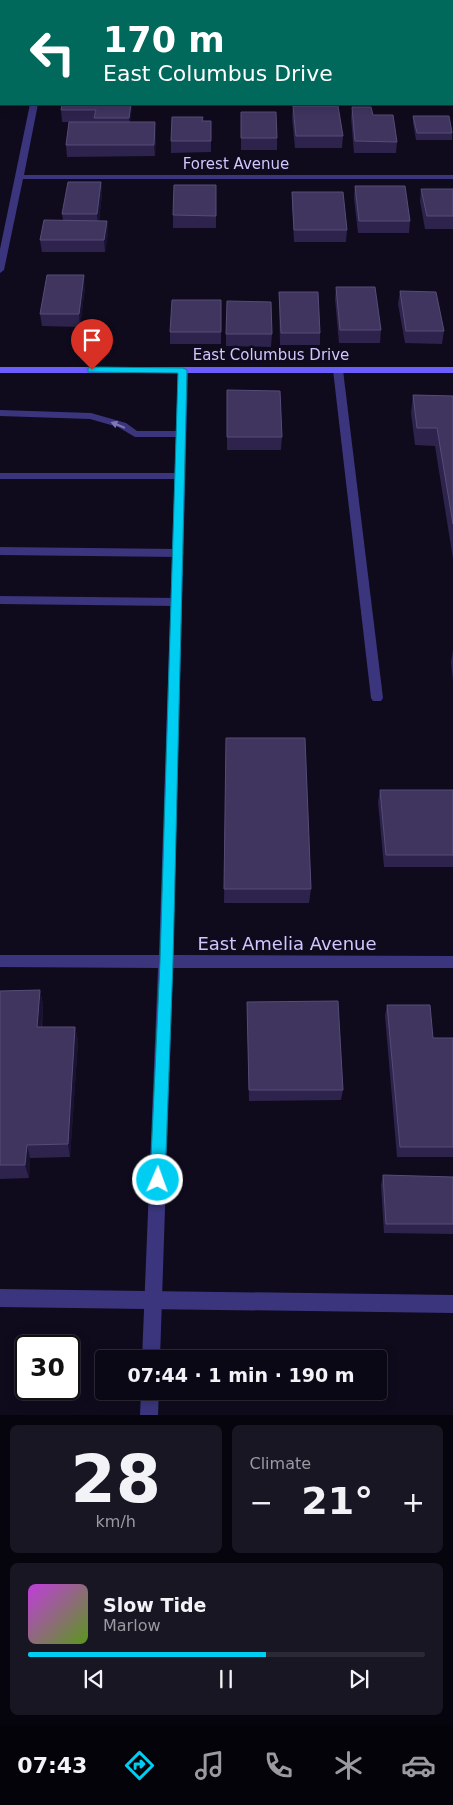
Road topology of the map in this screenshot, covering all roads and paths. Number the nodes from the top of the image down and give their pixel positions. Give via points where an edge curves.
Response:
1 (34, 105) edge
2 (19, 177) junction
3 (453, 177) edge
4 (0, 270) edge
5 (0, 370) edge
6 (183, 370) junction
7 (338, 370) junction
8 (453, 370) edge
9 (0, 413) edge
10 (181, 434) junction
11 (0, 476) edge
12 (180, 476) junction
13 (0, 551) edge
14 (178, 553) junction
15 (0, 600) edge
16 (176, 602) junction
17 (377, 698) dead end
18 (0, 961) edge
19 (166, 961) junction
20 (453, 962) edge
21 (0, 1298) edge
22 (153, 1300) junction
23 (453, 1304) edge
24 (151, 1350) edge
25 (150, 1400) edge
26 (149, 1415) edge

1 - 2 street
2 - 3 street, Forest Avenue
2 - 4 street
5 - 6 main road, East Columbus Drive
6 - 7 main road, East Columbus Drive
6 - 10 street
7 - 8 main road, East Columbus Drive
7 - 17 street
10 -> 9 street via 135,434 122,425 91,416
10 - 12 street
11 - 12 street
12 - 14 street
13 - 14 street
14 - 16 street
15 - 16 street
16 - 19 street
18 - 19 street, East Amelia Avenue
19 - 20 street, East Amelia Avenue
19 - 22 street
21 - 22 street
22 - 23 street
22 - 24 street
25 - 26 street

